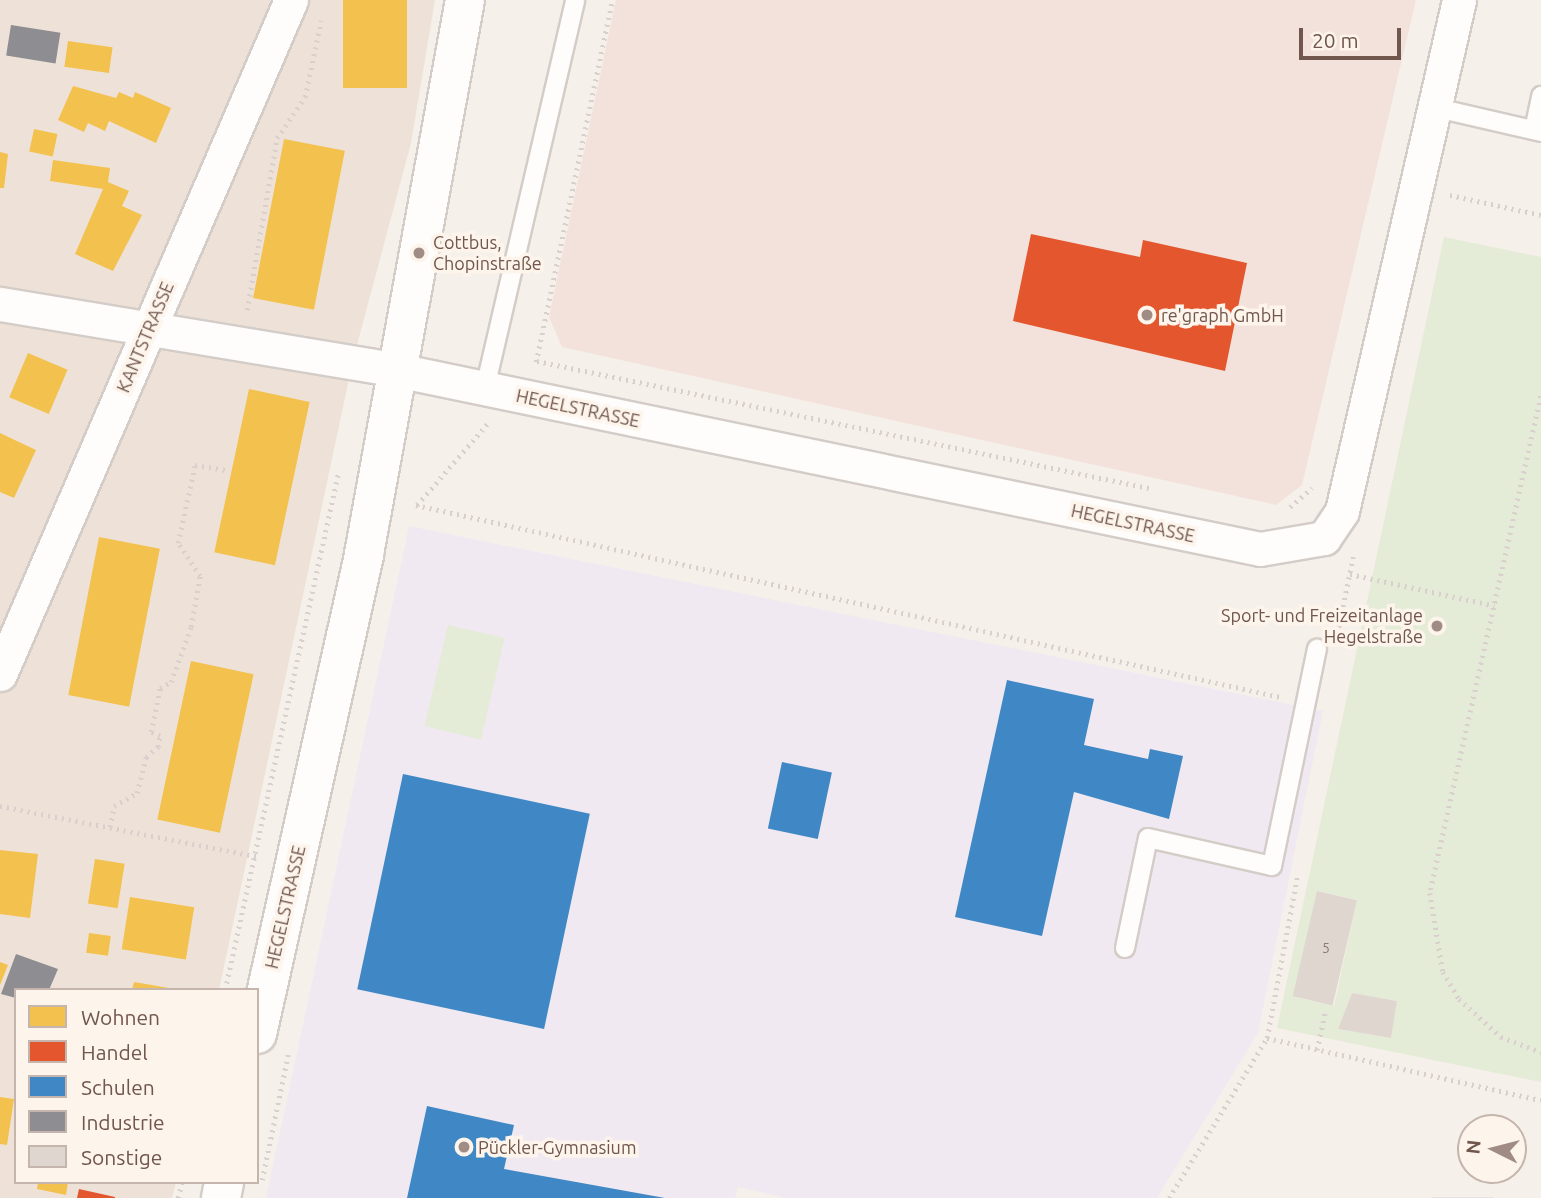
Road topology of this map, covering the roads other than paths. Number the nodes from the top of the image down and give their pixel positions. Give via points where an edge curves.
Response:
1 (291, 0) edge
2 (465, 0) edge
3 (575, 0) edge
4 (1459, 0) edge
5 (1541, 96) edge
6 (1437, 107) junction
7 (1537, 131) edge
8 (0, 304) edge
9 (149, 326) junction
10 (397, 369) junction
11 (485, 388) junction
12 (1317, 649) dead end
13 (0, 674) edge
14 (1125, 948) dead end
15 (259, 1025) edge

1 - 9 street, KANTSTRASSE
2 - 10 street, HEGELSTRASSE
3 - 11 lane
4 - 6 street, HEGELSTRASSE
5 - 7 lane
6 - 7 lane
6 - 11 street, HEGELSTRASSE via 1342,512 1324,538 1260,549
8 - 9 street, HEGELSTRASSE
9 - 10 street, HEGELSTRASSE
9 - 13 street, KANTSTRASSE
10 - 11 street, HEGELSTRASSE
10 - 15 street, HEGELSTRASSE via 364,554
12 - 14 lane via 1272,866 1148,838

